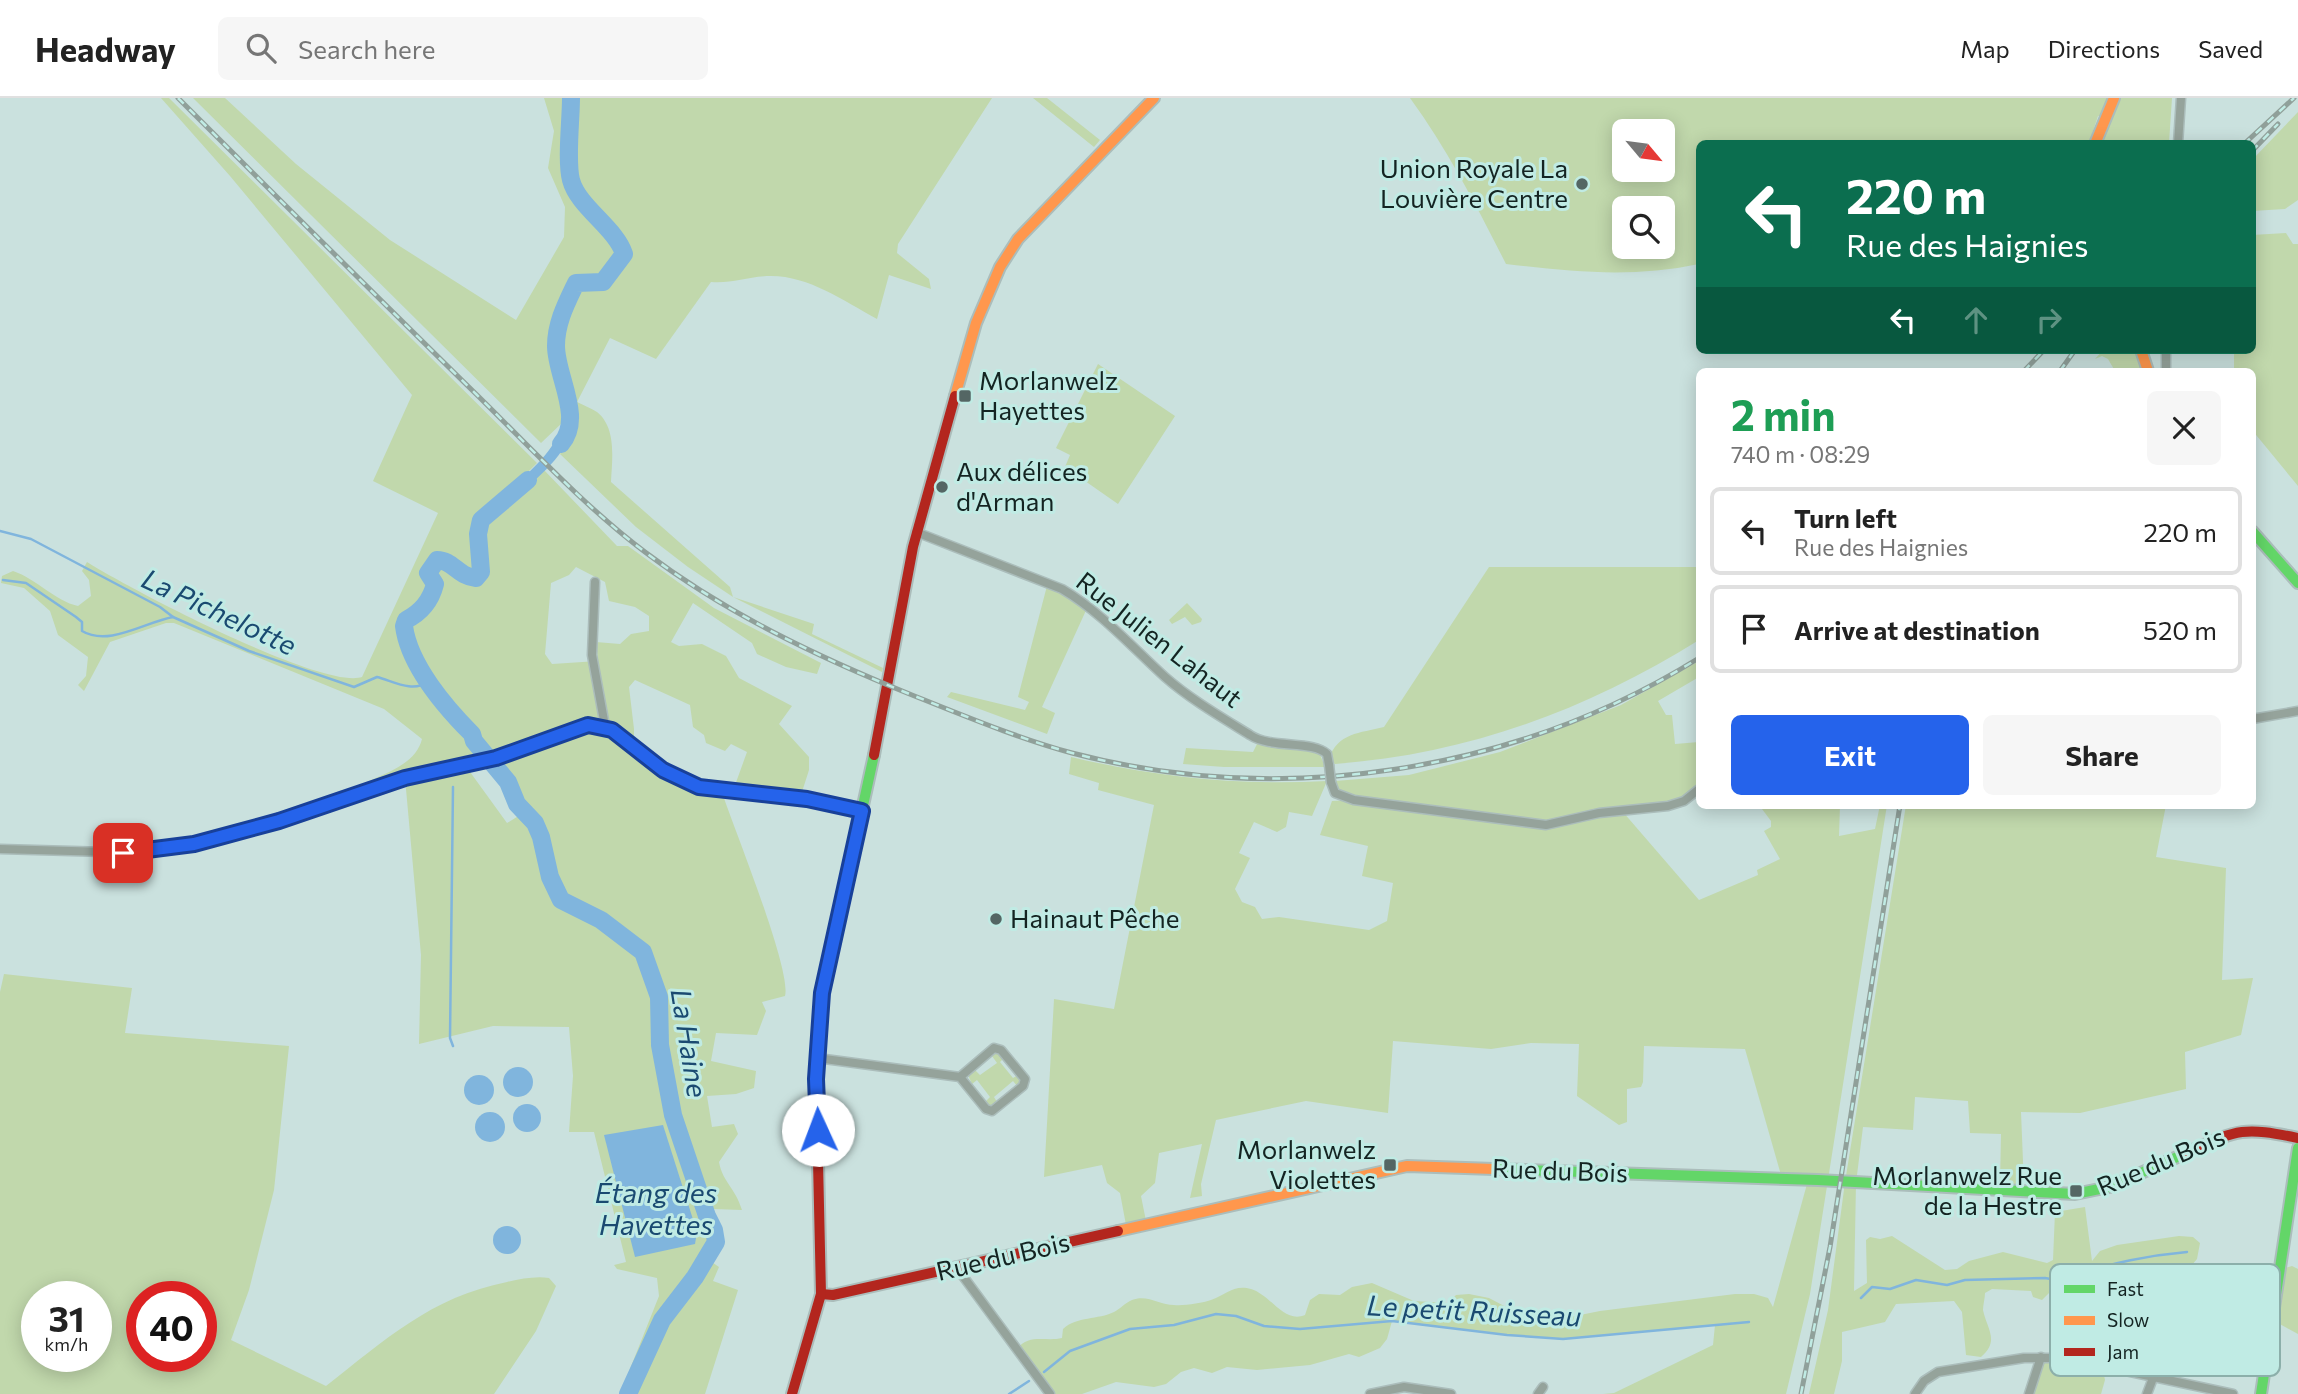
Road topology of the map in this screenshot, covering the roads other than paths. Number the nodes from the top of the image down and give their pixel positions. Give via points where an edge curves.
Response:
1 (1154, 98) edge
2 (2114, 98) edge
3 (2181, 98) edge
4 (2097, 140) edge
5 (2178, 140) edge
6 (916, 532) junction
7 (2256, 536) edge
8 (595, 582) dead end
9 (2298, 583) edge
10 (2298, 711) edge
11 (2256, 718) edge
12 (605, 726) junction
13 (1696, 791) edge
14 (862, 811) junction
15 (0, 849) edge
16 (817, 1058) junction
17 (960, 1076) junction
18 (2298, 1138) edge
19 (2298, 1148) edge
20 (957, 1268) junction
21 (2280, 1268) edge
22 (821, 1294) junction
23 (2041, 1357) junction
24 (2050, 1358) edge
25 (2144, 1376) edge
26 (2264, 1376) edge
27 (2153, 1378) junction
28 (792, 1394) edge
29 (1050, 1394) edge
30 (1370, 1394) edge
31 (1451, 1394) edge
32 (1915, 1394) edge
33 (2029, 1394) edge
34 (2147, 1394) edge
35 (2234, 1394) edge
36 (2261, 1394) edge

1 - 6 street via 1018,239 992,281
2 - 4 street
3 - 5 street
6 - 13 street, Rue Julien Lahaut, bridge via 1062,589 1084,603 1176,686 1251,736 1275,745 1320,748 1327,754 1335,793 1354,800 1540,825 1668,806
6 - 14 street
7 - 9 street
8 - 12 street via 592,654
10 - 11 street
12 - 14 street via 663,770 699,787 807,799
12 - 15 street via 578,727 484,762 405,778 279,821 161,850 79,853
14 - 16 street via 823,987
16 - 17 street
16 - 22 street
17 - 17 street via 994,1048 1001,1049 1025,1079 1023,1086 992,1111
18 - 20 street, Rue du Bois via 2256,1129 2235,1131 2109,1186 2076,1194 1407,1166
19 - 21 street
20 - 22 street, Rue du Bois
20 - 29 street
22 - 28 street
23 - 24 street
23 - 32 street via 1938,1372
23 - 33 street
25 - 27 street
26 - 36 street
27 - 34 street
27 - 35 street
30 - 31 street via 1405,1387

